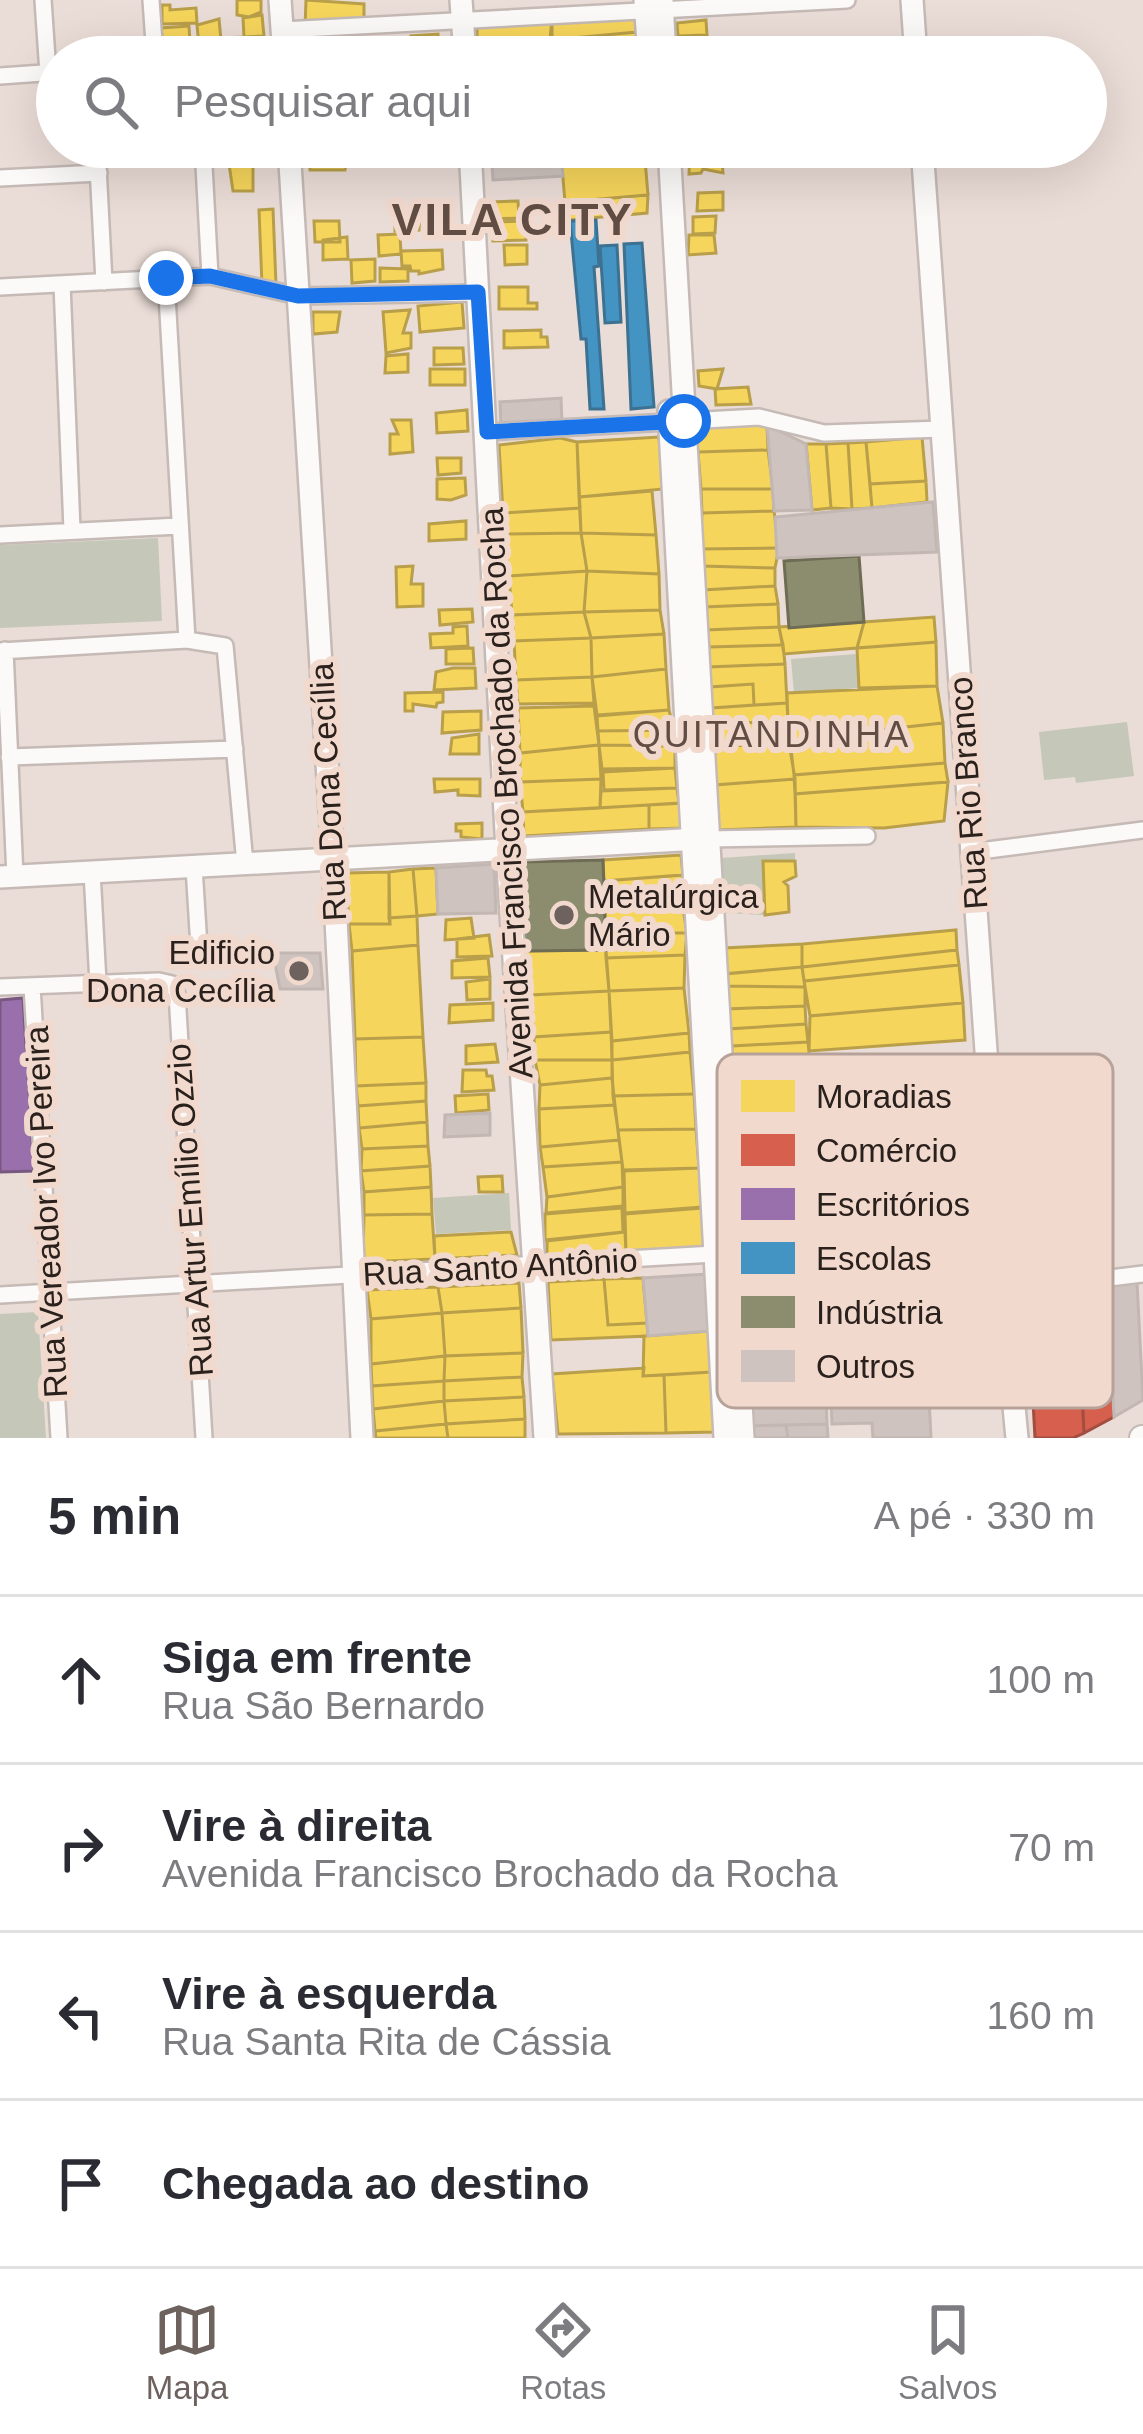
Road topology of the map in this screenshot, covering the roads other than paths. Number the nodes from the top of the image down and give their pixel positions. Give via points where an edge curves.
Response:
1 (43, 0) edge
2 (151, 0) edge
3 (280, 0) edge
4 (847, 0) edge
5 (912, 0) edge
6 (654, 5) edge
7 (462, 10) edge
8 (282, 30) junction
9 (48, 36) edge
10 (154, 36) edge
11 (282, 36) edge
12 (651, 36) edge
13 (660, 36) edge
14 (915, 36) edge
15 (36, 73) edge
16 (0, 76) edge
17 (99, 168) edge
18 (204, 168) edge
19 (290, 168) edge
20 (471, 168) edge
21 (658, 168) edge
22 (667, 168) edge
23 (923, 168) edge
24 (99, 173) junction
25 (0, 178) edge
26 (665, 199) junction
27 (210, 276) junction
28 (166, 278) junction
29 (104, 282) junction
30 (62, 284) junction
31 (0, 287) edge
32 (478, 292) junction
33 (298, 296) junction
34 (677, 422) junction
35 (942, 429) junction
36 (487, 432) junction
37 (179, 526) junction
38 (72, 530) junction
39 (0, 535) edge
40 (187, 640) junction
41 (2, 651) edge
42 (235, 748) junction
43 (9, 757) junction
44 (1143, 830) edge
45 (867, 836) dead end
46 (699, 839) junction
47 (507, 851) junction
48 (972, 852) junction
49 (333, 860) junction
50 (245, 864) junction
51 (194, 867) junction
52 (92, 872) junction
53 (7, 877) edge
54 (199, 947) dead end
55 (98, 983) junction
56 (32, 986) junction
57 (0, 987) edge
58 (986, 1054) edge
59 (717, 1145) edge
60 (717, 1254) edge
61 (532, 1265) junction
62 (1143, 1274) edge
63 (353, 1275) junction
64 (1113, 1278) edge
65 (196, 1284) junction
66 (50, 1292) junction
67 (0, 1295) edge
68 (727, 1408) edge
69 (736, 1408) edge
70 (1014, 1408) edge
71 (59, 1438) edge
72 (204, 1438) edge
73 (362, 1438) edge
74 (544, 1438) edge
75 (724, 1438) edge
76 (742, 1438) edge
77 (1017, 1438) edge

1 - 9 street
2 - 10 street
3 - 8 street
4 - 6 street
5 - 14 street
6 - 7 street
6 - 12 street
6 - 13 street
7 - 8 street
8 - 11 street
15 - 16 street
17 - 24 street
18 - 27 street
19 - 33 street, Rua Dona Cecília
20 - 32 street, Avenida Francisco Brochado da Rocha
21 - 26 street
22 - 26 street
23 - 35 street, Rua Rio Branco
24 - 25 street
24 - 29 street
26 - 34 street
27 - 28 street
27 - 33 street
28 - 29 street
28 - 37 street
29 - 30 street
30 - 31 street
30 - 38 street
32 - 33 street
32 - 36 street, Avenida Francisco Brochado da Rocha
33 - 49 street, Rua Dona Cecília
34 - 35 street via 759,417 824,433
34 - 36 street
34 - 46 street
35 - 48 street, Rua Rio Branco
36 - 47 street, Avenida Francisco Brochado da Rocha
37 - 38 street
37 - 40 street
38 - 39 street
40 - 41 street
40 - 42 street via 225,646
41 - 43 street
42 - 43 street
42 - 50 street
43 - 53 street
44 - 48 street
45 - 46 street
46 - 47 street
46 - 59 street
47 - 49 street
47 - 61 street, Avenida Francisco Brochado da Rocha
48 - 58 street, Rua Rio Branco
49 - 50 street
49 - 63 street, Rua Dona Cecília
50 - 51 street
51 - 52 street
51 - 54 street
52 - 53 street
52 - 55 street
55 - 56 street
55 - 65 street, Rua Artur Emílio Ozzio via 172,984 177,994
56 - 57 street
56 - 66 street, Rua Vereador Ivo Pereira
60 - 61 street, Rua Santo Antônio
61 - 63 street, Rua Santo Antônio
61 - 74 street, Avenida Francisco Brochado da Rocha
62 - 64 street
63 - 65 street, Rua Santo Antônio
63 - 73 street, Rua Dona Cecília
65 - 66 street, Rua Santo Antônio
65 - 72 street, Rua Artur Emílio Ozzio
66 - 67 street, Rua Santo Antônio
66 - 71 street, Rua Vereador Ivo Pereira
68 - 75 street
69 - 76 street
70 - 77 street, Rua Rio Branco

